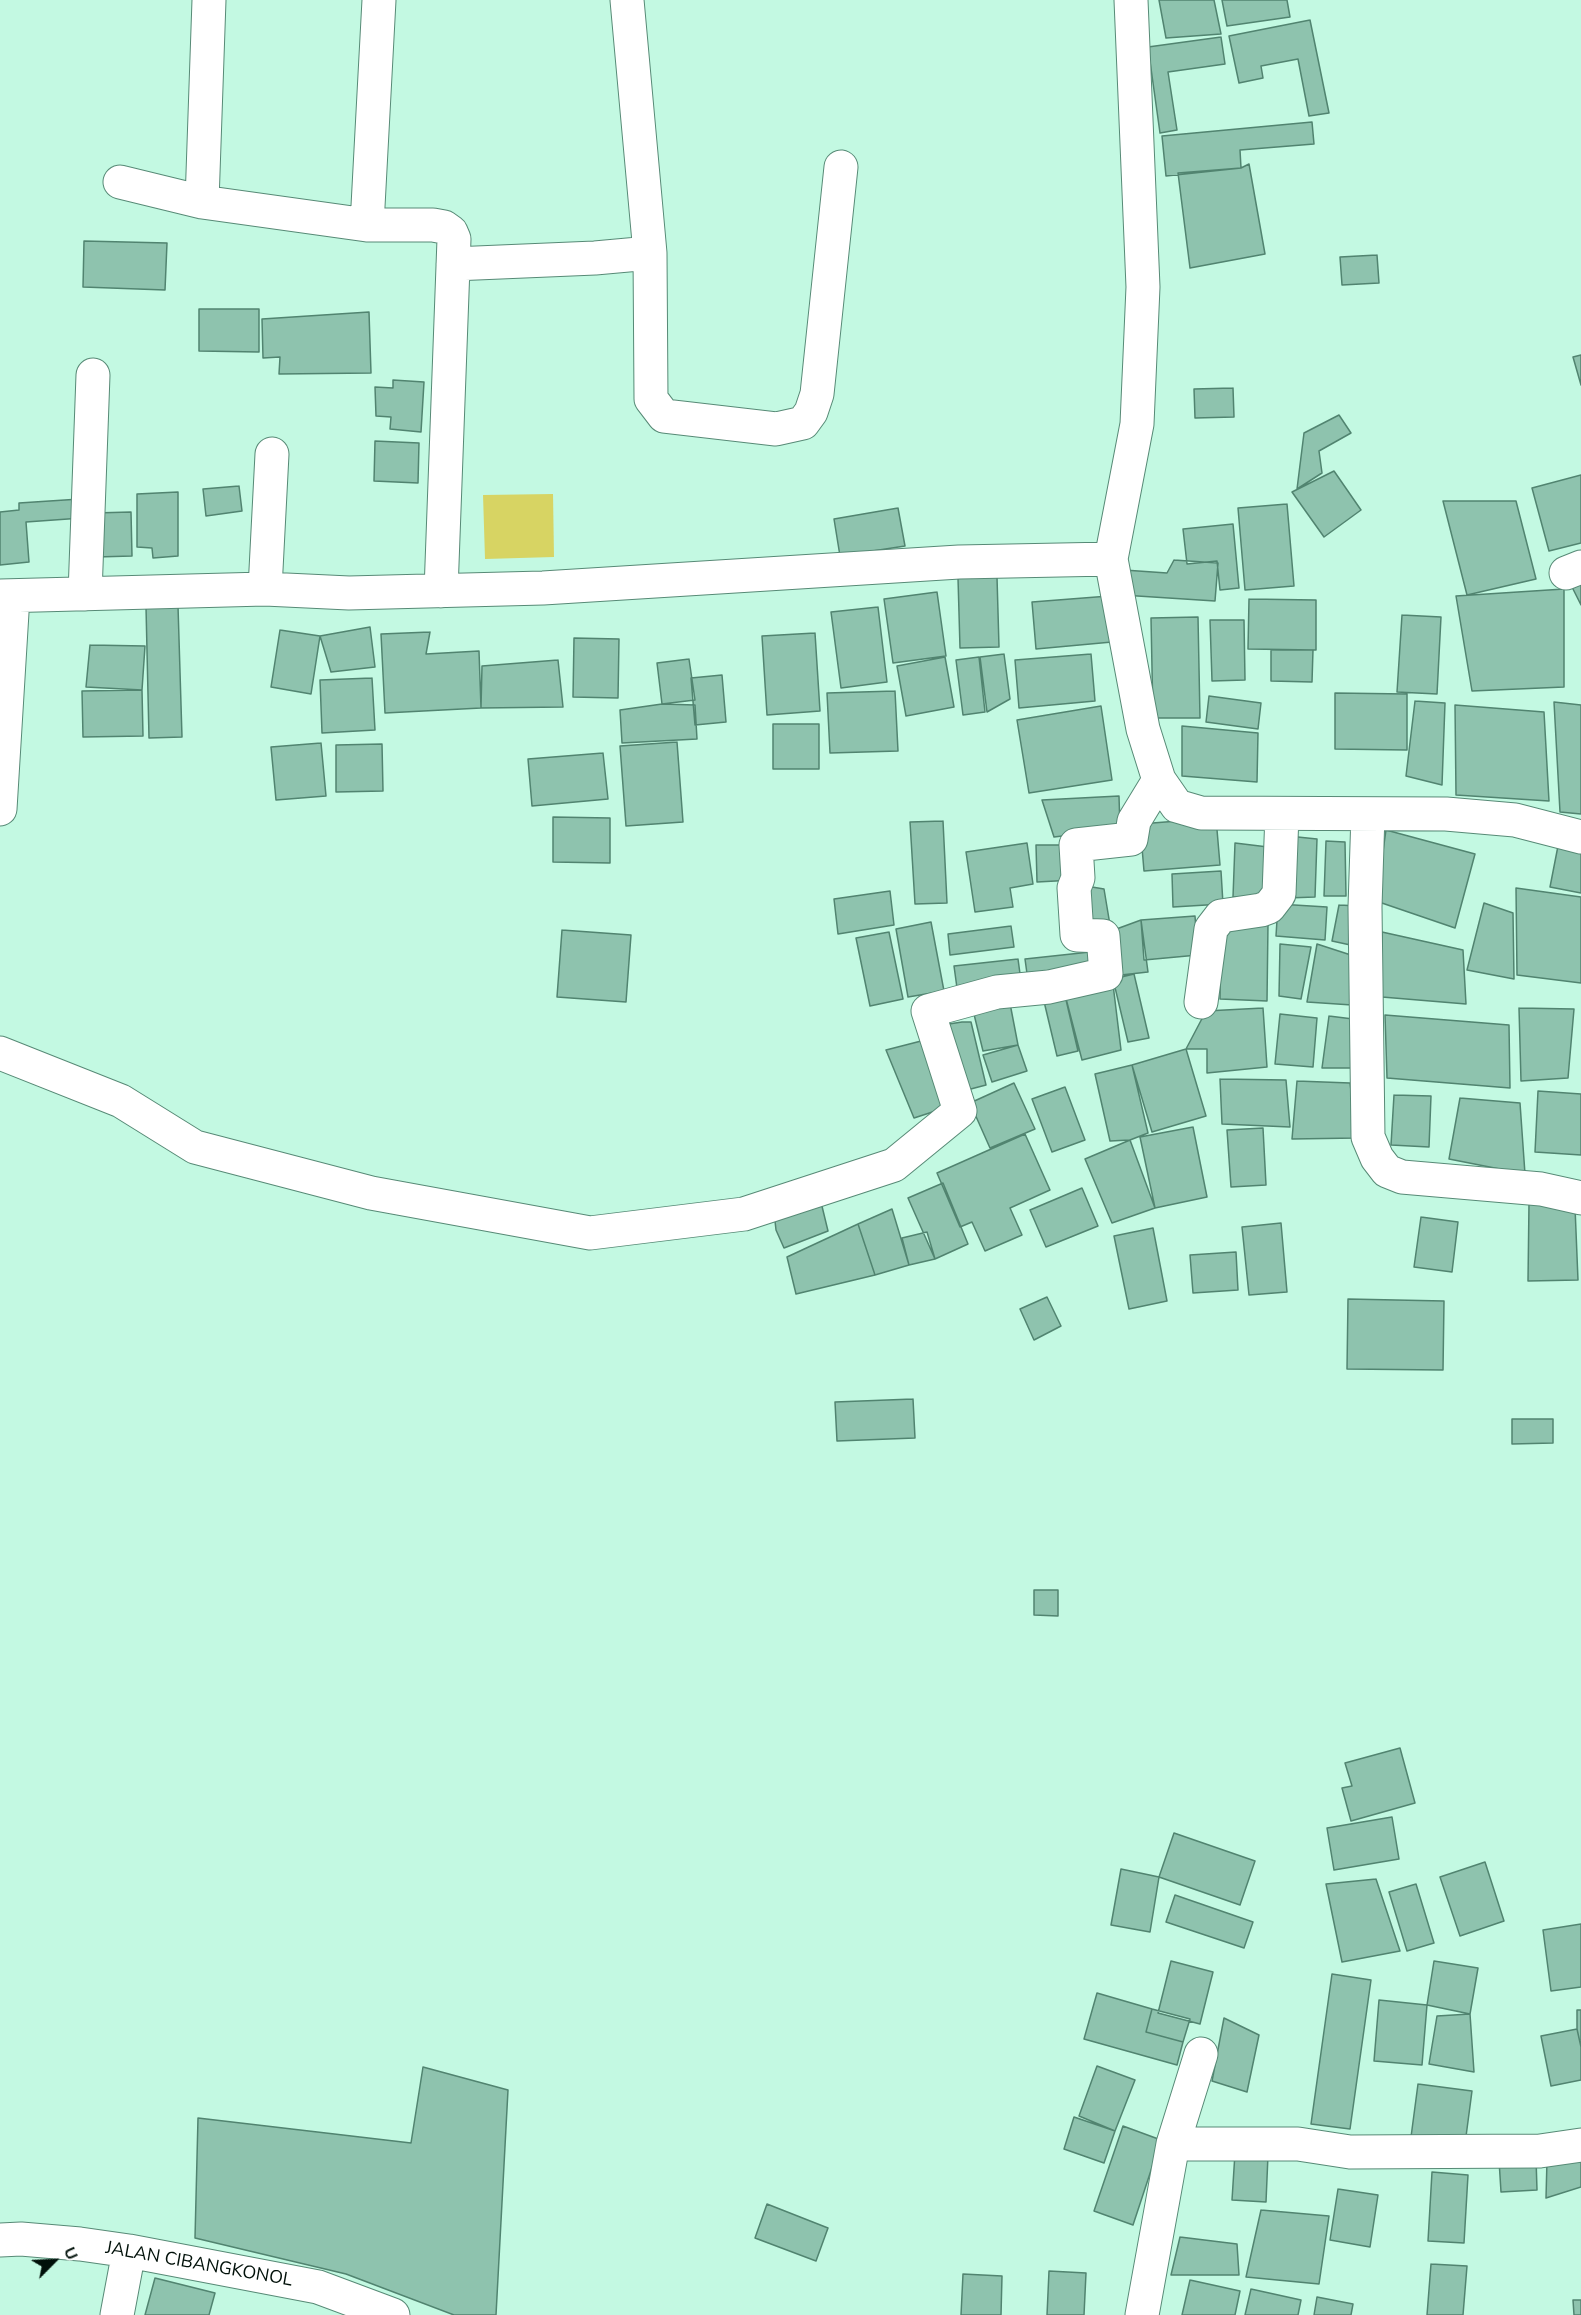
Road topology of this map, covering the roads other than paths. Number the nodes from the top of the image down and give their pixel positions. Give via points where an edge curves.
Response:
1 (209, 0) edge
2 (379, 0) edge
3 (627, 0) edge
4 (1131, 0) edge
5 (841, 167) dead end
6 (120, 182) dead end
7 (202, 202) junction
8 (367, 225) junction
9 (650, 253) junction
10 (453, 264) junction
11 (93, 375) dead end
12 (272, 454) dead end
13 (1111, 559) junction
14 (266, 589) junction
15 (441, 591) junction
16 (85, 594) junction
17 (6, 596) edge
18 (1159, 780) junction
19 (0, 809) edge
20 (1368, 813) junction
21 (1282, 814) junction
22 (1581, 837) edge
23 (1201, 1002) dead end
24 (0, 1053) edge
25 (1581, 1198) edge
26 (1201, 2054) dead end
27 (1173, 2144) junction
28 (1581, 2145) edge
29 (0, 2240) edge
30 (129, 2251) junction
31 (374, 2311) edge
32 (117, 2315) edge
33 (1142, 2315) edge

1 - 7 street
2 - 8 street
3 - 9 street
4 - 13 street via 1143,287 1137,424
5 - 9 street via 817,394 803,423 776,429 664,416 651,399
6 - 7 street
7 - 8 street
8 - 10 street via 444,226 454,239
9 - 10 street
10 - 15 street
11 - 16 street
12 - 14 street
13 - 15 street via 959,562 645,584
13 - 18 street via 1143,729
14 - 15 street via 349,593
14 - 16 street
16 - 17 street
17 - 19 street
18 - 21 street via 1177,806 1201,813
18 - 24 street via 1134,821 1131,840 1076,845 1077,935 1103,936 1106,974 1049,987 997,992 928,1011 960,1111 894,1165 744,1214 590,1233 371,1193 195,1147 121,1101
20 - 21 street
20 - 22 street via 1515,820
20 - 25 street via 1368,1137 1377,1158 1387,1171 1402,1177 1540,1189
21 - 23 street via 1279,894 1269,907 1221,916 1211,929
26 - 27 street
27 - 28 street via 1298,2145 1350,2152 1540,2151
27 - 33 street
29 - 30 street, JALAN CIBANGKONOL
30 - 31 street, JALAN CIBANGKONOL via 318,2287
30 - 32 street

